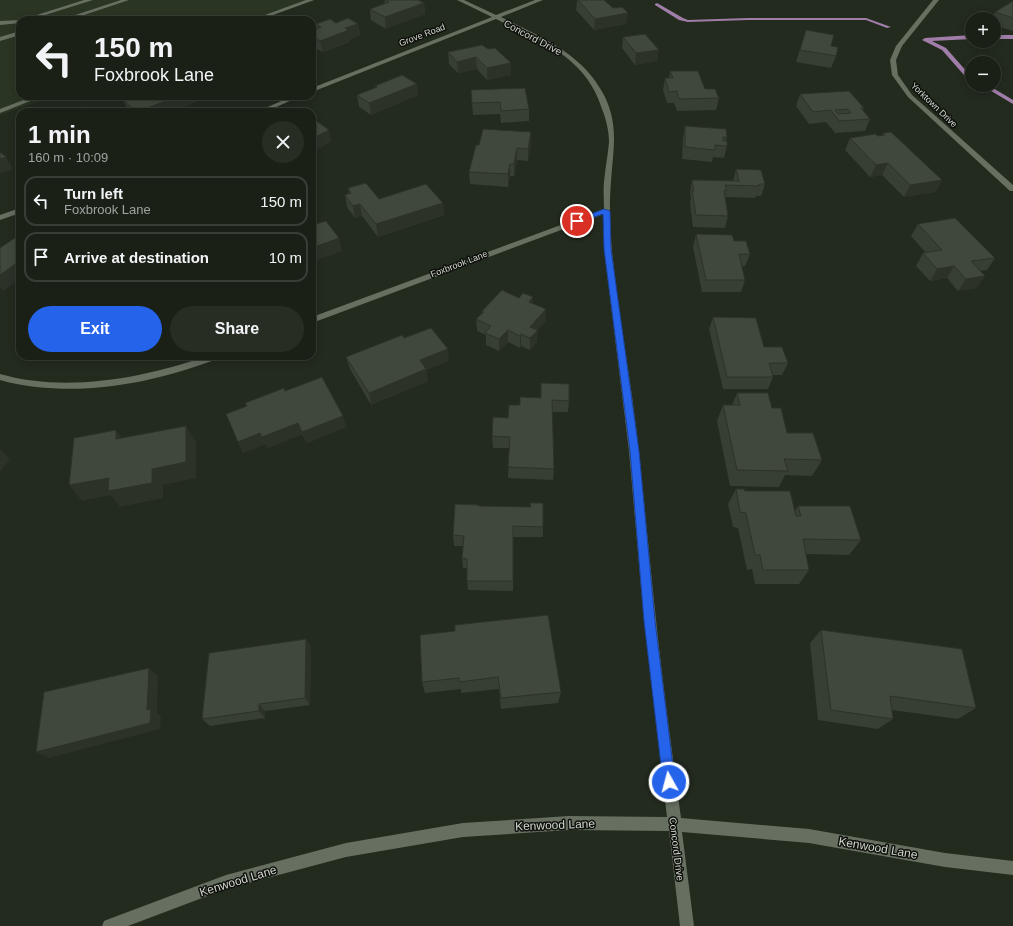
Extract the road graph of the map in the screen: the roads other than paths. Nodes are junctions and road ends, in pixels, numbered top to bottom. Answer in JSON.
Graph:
{"nodes":[{"id":1,"x":90,"y":0,"type":"edge"},
{"id":2,"x":126,"y":0,"type":"edge"},
{"id":3,"x":296,"y":0,"type":"edge"},
{"id":4,"x":311,"y":0,"type":"edge"},
{"id":5,"x":460,"y":0,"type":"edge"},
{"id":6,"x":540,"y":0,"type":"edge"},
{"id":7,"x":936,"y":0,"type":"edge"},
{"id":8,"x":302,"y":3,"type":"junction"},
{"id":9,"x":35,"y":16,"type":"edge"},
{"id":10,"x":76,"y":16,"type":"edge"},
{"id":11,"x":265,"y":16,"type":"edge"},
{"id":12,"x":496,"y":17,"type":"junction"},
{"id":13,"x":16,"y":21,"type":"edge"},
{"id":14,"x":0,"y":23,"type":"edge"},
{"id":15,"x":16,"y":34,"type":"edge"},
{"id":16,"x":0,"y":39,"type":"edge"},
{"id":17,"x":316,"y":88,"type":"edge"},
{"id":18,"x":29,"y":100,"type":"edge"},
{"id":19,"x":288,"y":100,"type":"edge"},
{"id":20,"x":269,"y":108,"type":"edge"},
{"id":21,"x":0,"y":111,"type":"edge"},
{"id":22,"x":1013,"y":190,"type":"edge"},
{"id":23,"x":606,"y":211,"type":"junction"},
{"id":24,"x":16,"y":212,"type":"edge"},
{"id":25,"x":0,"y":218,"type":"edge"},
{"id":26,"x":316,"y":318,"type":"edge"},
{"id":27,"x":205,"y":360,"type":"edge"},
{"id":28,"x":0,"y":377,"type":"edge"},
{"id":29,"x":674,"y":824,"type":"junction"},
{"id":30,"x":1013,"y":868,"type":"edge"},
{"id":31,"x":109,"y":926,"type":"edge"},
{"id":32,"x":687,"y":926,"type":"edge"}],
"edges":[{"from":1,"to":9,"type":"street"},
{"from":2,"to":10,"type":"street"},
{"from":3,"to":8,"type":"street"},
{"from":4,"to":8,"type":"street"},
{"from":5,"to":12,"type":"street","name":"Concord Drive"},
{"from":6,"to":12,"type":"street","name":"Grove Road"},
{"from":7,"to":22,"type":"street","name":"Yorktown Drive"},
{"from":8,"to":11,"type":"street"},
{"from":12,"to":17,"type":"street","name":"Grove Road"},
{"from":12,"to":23,"type":"street","name":"Concord Drive"},
{"from":13,"to":14,"type":"street"},
{"from":15,"to":16,"type":"street"},
{"from":18,"to":21,"type":"street"},
{"from":19,"to":20,"type":"street"},
{"from":23,"to":26,"type":"street","name":"Foxbrook Lane"},
{"from":23,"to":29,"type":"street","name":"Concord Drive"},
{"from":24,"to":25,"type":"street"},
{"from":27,"to":28,"type":"street"},
{"from":29,"to":30,"type":"street","name":"Kenwood Lane"},
{"from":29,"to":31,"type":"street","name":"Kenwood Lane"},
{"from":29,"to":32,"type":"street","name":"Concord Drive"}]}
